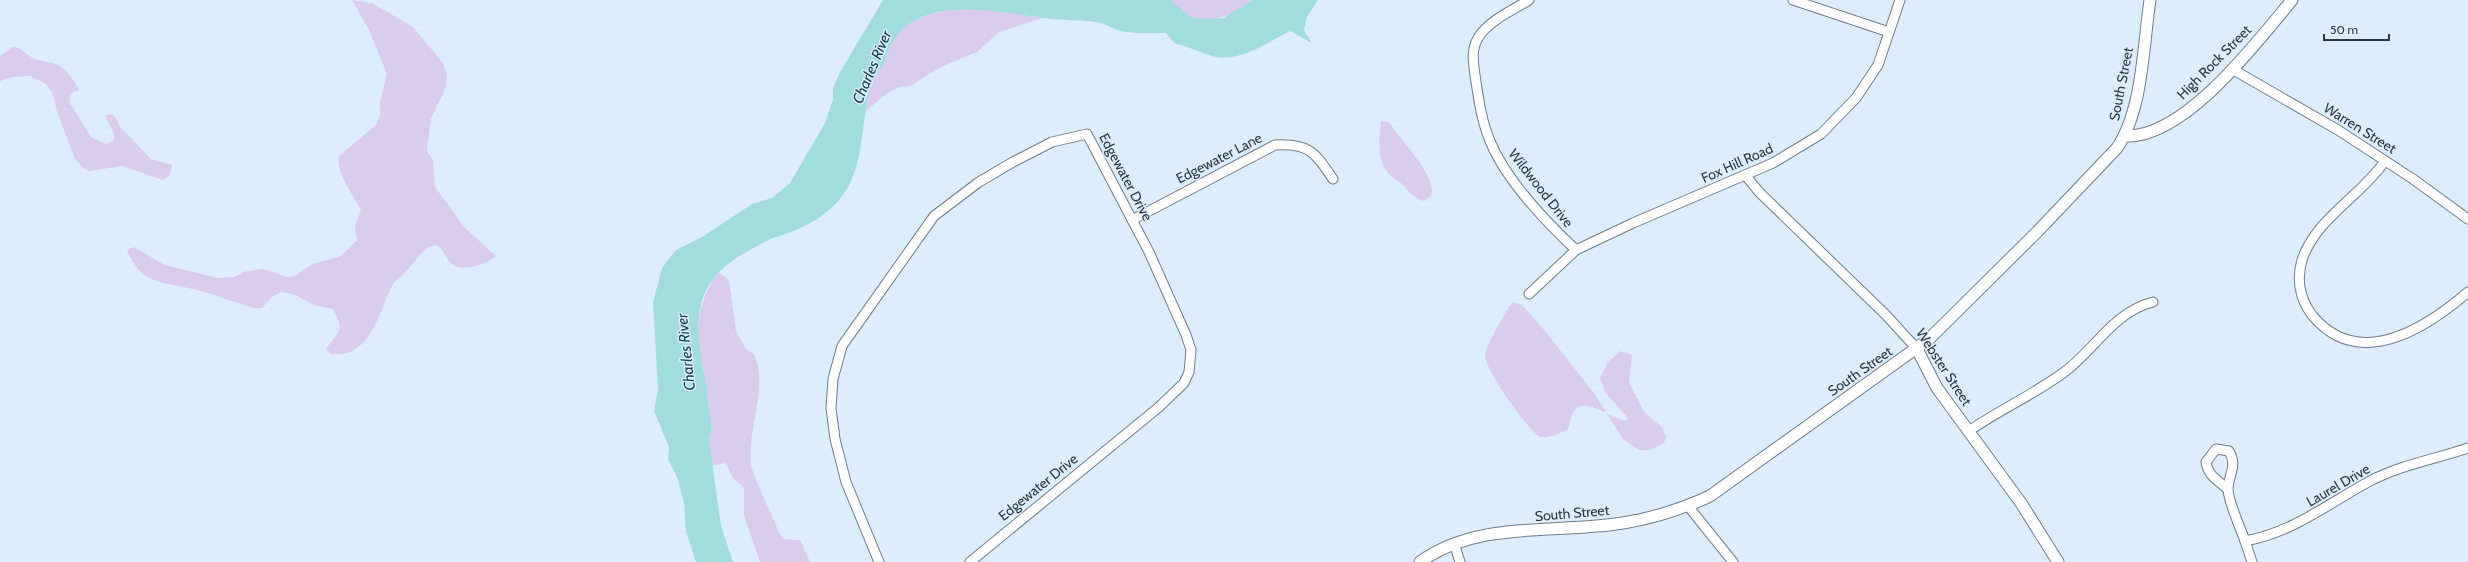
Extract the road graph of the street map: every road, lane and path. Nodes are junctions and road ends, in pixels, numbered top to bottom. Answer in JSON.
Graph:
{"nodes":[{"id":1,"x":1529,"y":0,"type":"edge"},
{"id":2,"x":1793,"y":0,"type":"edge"},
{"id":3,"x":1900,"y":0,"type":"edge"},
{"id":4,"x":2150,"y":0,"type":"edge"},
{"id":5,"x":2292,"y":0,"type":"edge"},
{"id":6,"x":1889,"y":32,"type":"junction"},
{"id":7,"x":2232,"y":69,"type":"junction"},
{"id":8,"x":2125,"y":136,"type":"junction"},
{"id":9,"x":2385,"y":161,"type":"junction"},
{"id":10,"x":1746,"y":176,"type":"junction"},
{"id":11,"x":1333,"y":179,"type":"dead end"},
{"id":12,"x":2468,"y":219,"type":"edge"},
{"id":13,"x":1132,"y":220,"type":"junction"},
{"id":14,"x":1576,"y":250,"type":"junction"},
{"id":15,"x":2468,"y":292,"type":"edge"},
{"id":16,"x":1529,"y":294,"type":"dead end"},
{"id":17,"x":2152,"y":302,"type":"dead end"},
{"id":18,"x":1917,"y":349,"type":"junction"},
{"id":19,"x":1969,"y":431,"type":"junction"},
{"id":20,"x":2468,"y":448,"type":"edge"},
{"id":21,"x":2228,"y":490,"type":"dead end"},
{"id":22,"x":1688,"y":506,"type":"junction"},
{"id":23,"x":2245,"y":541,"type":"junction"},
{"id":24,"x":1454,"y":543,"type":"junction"},
{"id":25,"x":879,"y":562,"type":"edge"},
{"id":26,"x":970,"y":562,"type":"edge"},
{"id":27,"x":1420,"y":562,"type":"edge"},
{"id":28,"x":1460,"y":562,"type":"edge"},
{"id":29,"x":1733,"y":562,"type":"edge"},
{"id":30,"x":2058,"y":562,"type":"edge"},
{"id":31,"x":2252,"y":562,"type":"edge"}],
"edges":[{"from":1,"to":14,"type":"street","name":"Wildwood Drive"},
{"from":2,"to":6,"type":"street"},
{"from":3,"to":6,"type":"street","name":"Fox Hill Road"},
{"from":4,"to":8,"type":"street","name":"South Street"},
{"from":5,"to":7,"type":"street","name":"High Rock Street"},
{"from":6,"to":10,"type":"street","name":"Fox Hill Road"},
{"from":7,"to":8,"type":"street","name":"High Rock Street"},
{"from":7,"to":9,"type":"street","name":"Warren Street"},
{"from":8,"to":18,"type":"street","name":"South Street"},
{"from":9,"to":12,"type":"street","name":"Warren Street"},
{"from":9,"to":15,"type":"street"},
{"from":10,"to":14,"type":"street","name":"Fox Hill Road"},
{"from":10,"to":18,"type":"street","name":"Webster Street"},
{"from":11,"to":13,"type":"street","name":"Edgewater Lane"},
{"from":13,"to":25,"type":"street","name":"Edgewater Drive"},
{"from":13,"to":26,"type":"street","name":"Edgewater Drive"},
{"from":14,"to":16,"type":"street","name":"Fox Hill Road"},
{"from":17,"to":19,"type":"street"},
{"from":18,"to":19,"type":"street","name":"Webster Street"},
{"from":18,"to":22,"type":"street","name":"South Street"},
{"from":19,"to":30,"type":"street","name":"Webster Street"},
{"from":20,"to":23,"type":"street","name":"Laurel Drive"},
{"from":21,"to":23,"type":"street"},
{"from":22,"to":24,"type":"street","name":"South Street"},
{"from":22,"to":29,"type":"street"},
{"from":23,"to":31,"type":"street"},
{"from":24,"to":27,"type":"street","name":"South Street"},
{"from":24,"to":28,"type":"street"}]}
